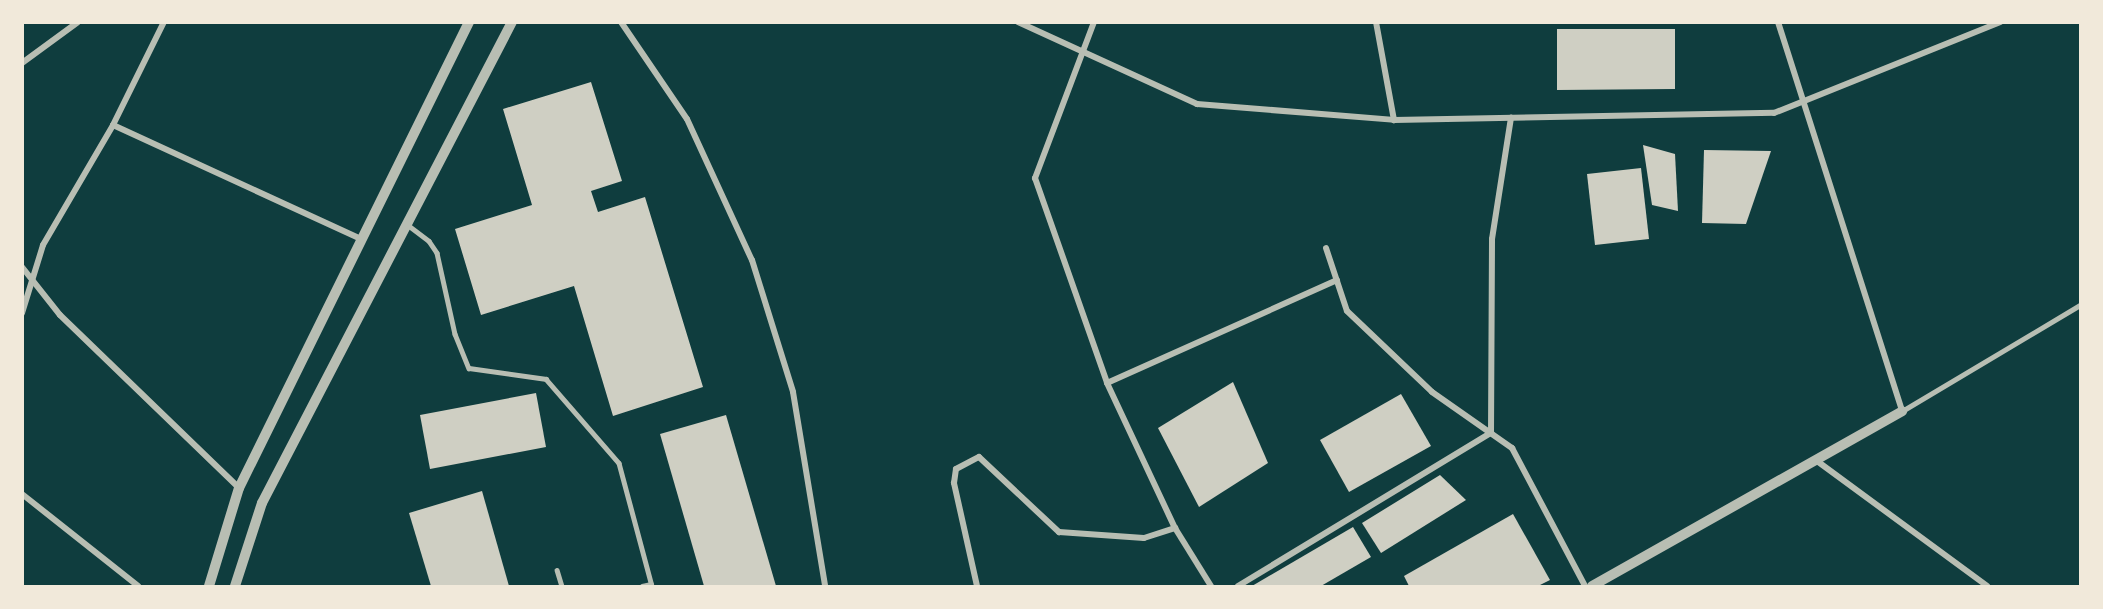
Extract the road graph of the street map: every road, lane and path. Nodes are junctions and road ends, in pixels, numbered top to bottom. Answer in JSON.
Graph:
{"nodes":[{"id":1,"x":78,"y":22,"type":"edge"},
{"id":2,"x":164,"y":22,"type":"edge"},
{"id":3,"x":469,"y":22,"type":"edge"},
{"id":4,"x":512,"y":22,"type":"edge"},
{"id":5,"x":621,"y":22,"type":"edge"},
{"id":6,"x":1018,"y":22,"type":"edge"},
{"id":7,"x":1094,"y":22,"type":"edge"},
{"id":8,"x":1376,"y":22,"type":"edge"},
{"id":9,"x":1778,"y":22,"type":"edge"},
{"id":10,"x":2000,"y":22,"type":"edge"},
{"id":11,"x":1083,"y":52,"type":"junction"},
{"id":12,"x":22,"y":63,"type":"edge"},
{"id":13,"x":1801,"y":102,"type":"junction"},
{"id":14,"x":1511,"y":117,"type":"junction"},
{"id":15,"x":1394,"y":120,"type":"junction"},
{"id":16,"x":113,"y":125,"type":"junction"},
{"id":17,"x":407,"y":224,"type":"junction"},
{"id":18,"x":361,"y":239,"type":"junction"},
{"id":19,"x":1326,"y":248,"type":"dead end"},
{"id":20,"x":22,"y":267,"type":"edge"},
{"id":21,"x":34,"y":280,"type":"junction"},
{"id":22,"x":1337,"y":280,"type":"junction"},
{"id":23,"x":2080,"y":305,"type":"edge"},
{"id":24,"x":22,"y":313,"type":"edge"},
{"id":25,"x":1107,"y":383,"type":"junction"},
{"id":26,"x":1902,"y":411,"type":"junction"},
{"id":27,"x":1491,"y":433,"type":"junction"},
{"id":28,"x":1816,"y":461,"type":"junction"},
{"id":29,"x":239,"y":488,"type":"junction"},
{"id":30,"x":22,"y":494,"type":"edge"},
{"id":31,"x":1175,"y":528,"type":"junction"},
{"id":32,"x":557,"y":570,"type":"dead end"},
{"id":33,"x":651,"y":585,"type":"edge"},
{"id":34,"x":138,"y":586,"type":"edge"},
{"id":35,"x":209,"y":586,"type":"edge"},
{"id":36,"x":235,"y":586,"type":"edge"},
{"id":37,"x":562,"y":586,"type":"edge"},
{"id":38,"x":642,"y":586,"type":"edge"},
{"id":39,"x":825,"y":586,"type":"edge"},
{"id":40,"x":977,"y":586,"type":"edge"},
{"id":41,"x":1211,"y":586,"type":"edge"},
{"id":42,"x":1238,"y":586,"type":"edge"},
{"id":43,"x":1585,"y":586,"type":"edge"},
{"id":44,"x":1592,"y":586,"type":"edge"},
{"id":45,"x":1987,"y":586,"type":"edge"}],
"edges":[{"from":1,"to":12,"type":"street"},
{"from":2,"to":16,"type":"street"},
{"from":3,"to":18,"type":"street"},
{"from":4,"to":17,"type":"street"},
{"from":5,"to":39,"type":"street"},
{"from":6,"to":11,"type":"street"},
{"from":7,"to":11,"type":"street"},
{"from":8,"to":15,"type":"street"},
{"from":9,"to":13,"type":"street"},
{"from":10,"to":13,"type":"street"},
{"from":11,"to":15,"type":"street"},
{"from":11,"to":25,"type":"street"},
{"from":13,"to":14,"type":"street"},
{"from":13,"to":26,"type":"street"},
{"from":14,"to":15,"type":"street"},
{"from":14,"to":27,"type":"street"},
{"from":16,"to":18,"type":"street"},
{"from":16,"to":21,"type":"street"},
{"from":17,"to":33,"type":"lane"},
{"from":17,"to":36,"type":"street"},
{"from":18,"to":29,"type":"street"},
{"from":19,"to":22,"type":"street"},
{"from":20,"to":21,"type":"street"},
{"from":21,"to":24,"type":"street"},
{"from":21,"to":29,"type":"street"},
{"from":22,"to":25,"type":"street"},
{"from":22,"to":27,"type":"street"},
{"from":23,"to":26,"type":"street"},
{"from":25,"to":31,"type":"street"},
{"from":26,"to":28,"type":"street"},
{"from":27,"to":42,"type":"street"},
{"from":27,"to":43,"type":"street"},
{"from":28,"to":44,"type":"street"},
{"from":28,"to":45,"type":"street"},
{"from":29,"to":35,"type":"street"},
{"from":30,"to":34,"type":"street"},
{"from":31,"to":40,"type":"street"},
{"from":31,"to":41,"type":"street"},
{"from":32,"to":37,"type":"lane"},
{"from":33,"to":38,"type":"lane"}]}
